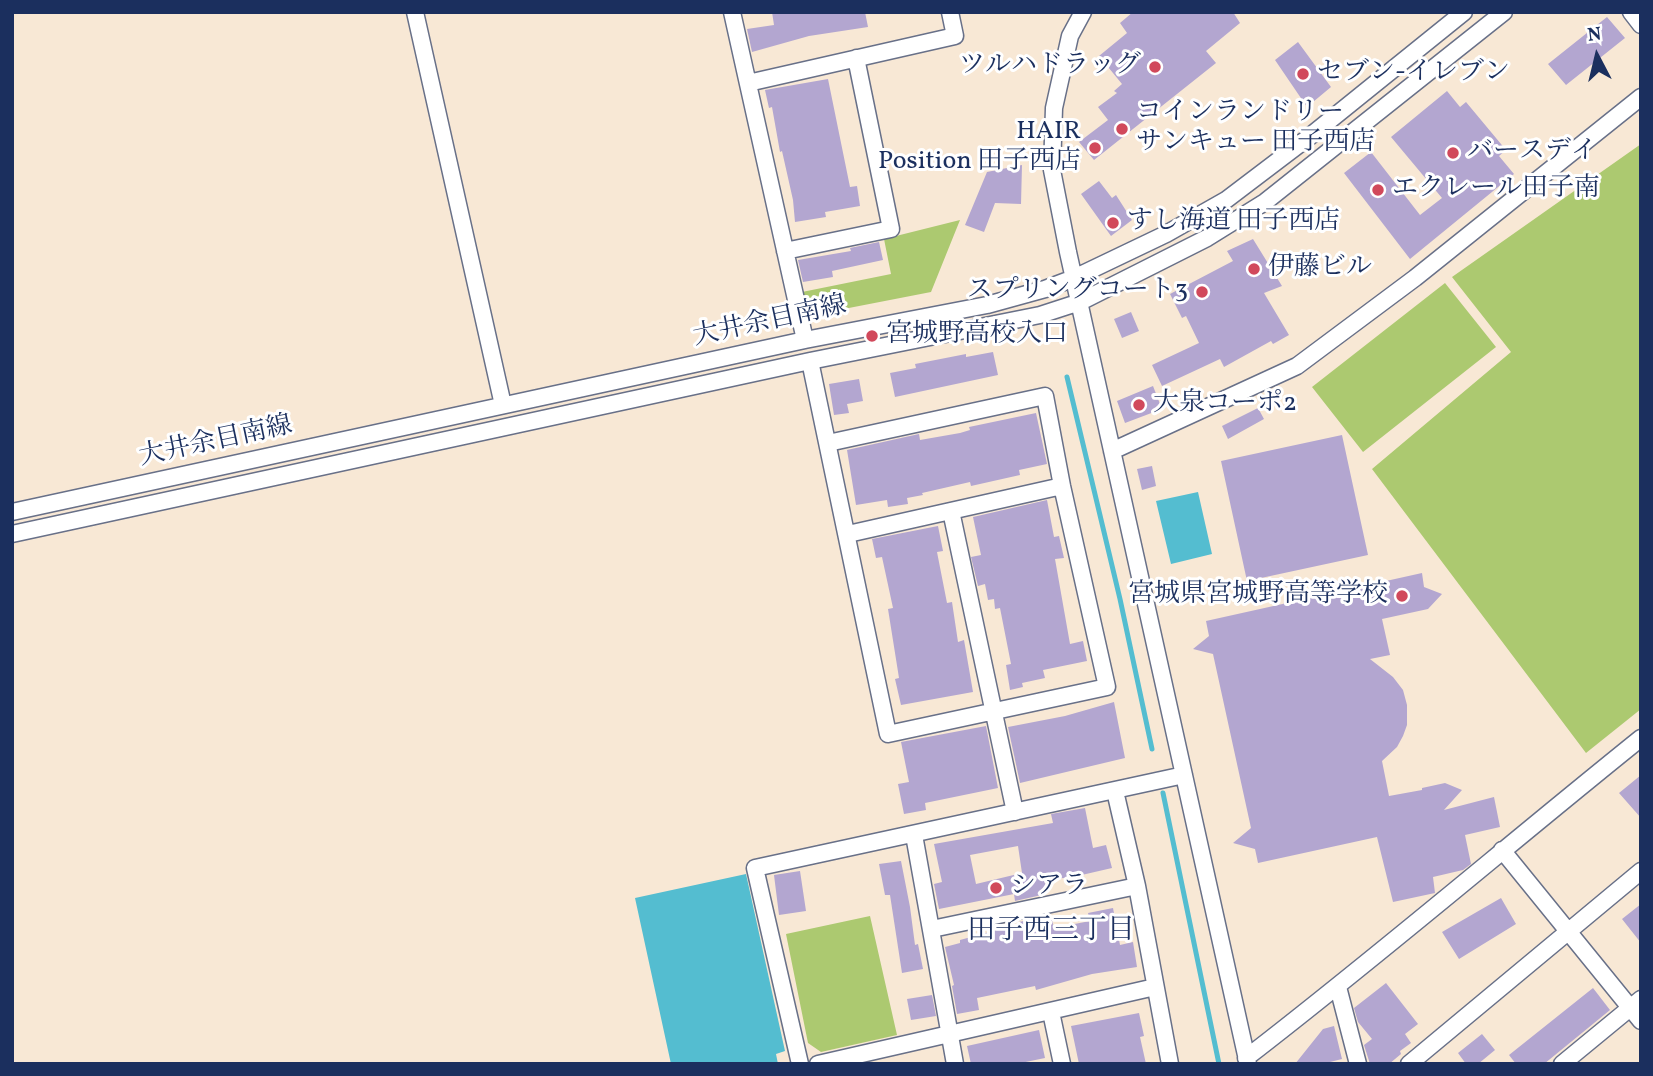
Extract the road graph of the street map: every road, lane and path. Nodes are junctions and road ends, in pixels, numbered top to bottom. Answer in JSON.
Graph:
{"nodes":[{"id":1,"x":415,"y":12,"type":"edge"},
{"id":2,"x":732,"y":12,"type":"edge"},
{"id":3,"x":950,"y":12,"type":"edge"},
{"id":4,"x":1083,"y":12,"type":"edge"},
{"id":5,"x":1464,"y":12,"type":"edge"},
{"id":6,"x":1504,"y":12,"type":"edge"},
{"id":7,"x":1631,"y":12,"type":"edge"},
{"id":8,"x":1641,"y":25,"type":"edge"},
{"id":9,"x":856,"y":58,"type":"junction"},
{"id":10,"x":748,"y":83,"type":"junction"},
{"id":11,"x":1641,"y":97,"type":"edge"},
{"id":12,"x":785,"y":251,"type":"junction"},
{"id":13,"x":1074,"y":278,"type":"junction"},
{"id":14,"x":1080,"y":302,"type":"junction"},
{"id":15,"x":805,"y":340,"type":"junction"},
{"id":16,"x":810,"y":361,"type":"junction"},
{"id":17,"x":503,"y":405,"type":"junction"},
{"id":18,"x":828,"y":443,"type":"junction"},
{"id":19,"x":1112,"y":450,"type":"junction"},
{"id":20,"x":1062,"y":486,"type":"junction"},
{"id":21,"x":951,"y":511,"type":"junction"},
{"id":22,"x":12,"y":512,"type":"edge"},
{"id":23,"x":12,"y":534,"type":"edge"},
{"id":24,"x":848,"y":534,"type":"junction"},
{"id":25,"x":993,"y":711,"type":"junction"},
{"id":26,"x":1641,"y":738,"type":"edge"},
{"id":27,"x":1184,"y":775,"type":"junction"},
{"id":28,"x":1115,"y":791,"type":"junction"},
{"id":29,"x":1015,"y":812,"type":"junction"},
{"id":30,"x":914,"y":835,"type":"junction"},
{"id":31,"x":1502,"y":850,"type":"junction"},
{"id":32,"x":1641,"y":871,"type":"edge"},
{"id":33,"x":1138,"y":886,"type":"junction"},
{"id":34,"x":932,"y":929,"type":"junction"},
{"id":35,"x":1567,"y":930,"type":"junction"},
{"id":36,"x":1155,"y":987,"type":"junction"},
{"id":37,"x":1338,"y":987,"type":"junction"},
{"id":38,"x":1635,"y":1003,"type":"edge"},
{"id":39,"x":1051,"y":1012,"type":"junction"},
{"id":40,"x":1641,"y":1021,"type":"edge"},
{"id":41,"x":949,"y":1035,"type":"junction"},
{"id":42,"x":1247,"y":1061,"type":"edge"},
{"id":43,"x":800,"y":1064,"type":"edge"},
{"id":44,"x":818,"y":1064,"type":"edge"},
{"id":45,"x":955,"y":1064,"type":"edge"},
{"id":46,"x":1062,"y":1064,"type":"edge"},
{"id":47,"x":1170,"y":1064,"type":"edge"},
{"id":48,"x":1359,"y":1064,"type":"edge"},
{"id":49,"x":1409,"y":1064,"type":"edge"},
{"id":50,"x":1562,"y":1064,"type":"edge"}],
"edges":[{"from":1,"to":17,"type":"street"},
{"from":2,"to":10,"type":"street"},
{"from":3,"to":9,"type":"street"},
{"from":4,"to":13,"type":"street"},
{"from":5,"to":13,"type":"street","name":"大井余目南線"},
{"from":6,"to":14,"type":"street"},
{"from":7,"to":8,"type":"street"},
{"from":9,"to":10,"type":"street"},
{"from":9,"to":12,"type":"street"},
{"from":10,"to":12,"type":"street"},
{"from":11,"to":19,"type":"street"},
{"from":12,"to":15,"type":"street"},
{"from":13,"to":14,"type":"street"},
{"from":13,"to":15,"type":"street","name":"大井余目南線"},
{"from":14,"to":16,"type":"street"},
{"from":14,"to":19,"type":"street"},
{"from":15,"to":17,"type":"street","name":"大井余目南線"},
{"from":16,"to":18,"type":"street"},
{"from":16,"to":23,"type":"street"},
{"from":17,"to":22,"type":"street","name":"大井余目南線"},
{"from":18,"to":20,"type":"street"},
{"from":18,"to":24,"type":"street"},
{"from":19,"to":27,"type":"street"},
{"from":20,"to":21,"type":"street"},
{"from":20,"to":25,"type":"street"},
{"from":21,"to":24,"type":"street"},
{"from":21,"to":25,"type":"street"},
{"from":24,"to":25,"type":"street"},
{"from":25,"to":29,"type":"street"},
{"from":26,"to":31,"type":"street"},
{"from":27,"to":28,"type":"street"},
{"from":27,"to":42,"type":"street"},
{"from":28,"to":29,"type":"street"},
{"from":28,"to":33,"type":"street"},
{"from":29,"to":30,"type":"street"},
{"from":30,"to":34,"type":"street"},
{"from":30,"to":43,"type":"street"},
{"from":31,"to":35,"type":"street"},
{"from":31,"to":37,"type":"street"},
{"from":32,"to":35,"type":"street"},
{"from":33,"to":34,"type":"street"},
{"from":33,"to":36,"type":"street"},
{"from":34,"to":41,"type":"street"},
{"from":35,"to":38,"type":"street"},
{"from":35,"to":49,"type":"street"},
{"from":36,"to":39,"type":"street"},
{"from":36,"to":47,"type":"street"},
{"from":37,"to":42,"type":"street"},
{"from":37,"to":48,"type":"street"},
{"from":38,"to":40,"type":"street"},
{"from":38,"to":50,"type":"street"},
{"from":39,"to":41,"type":"street"},
{"from":39,"to":46,"type":"street"},
{"from":41,"to":44,"type":"street"},
{"from":41,"to":45,"type":"street"}]}
